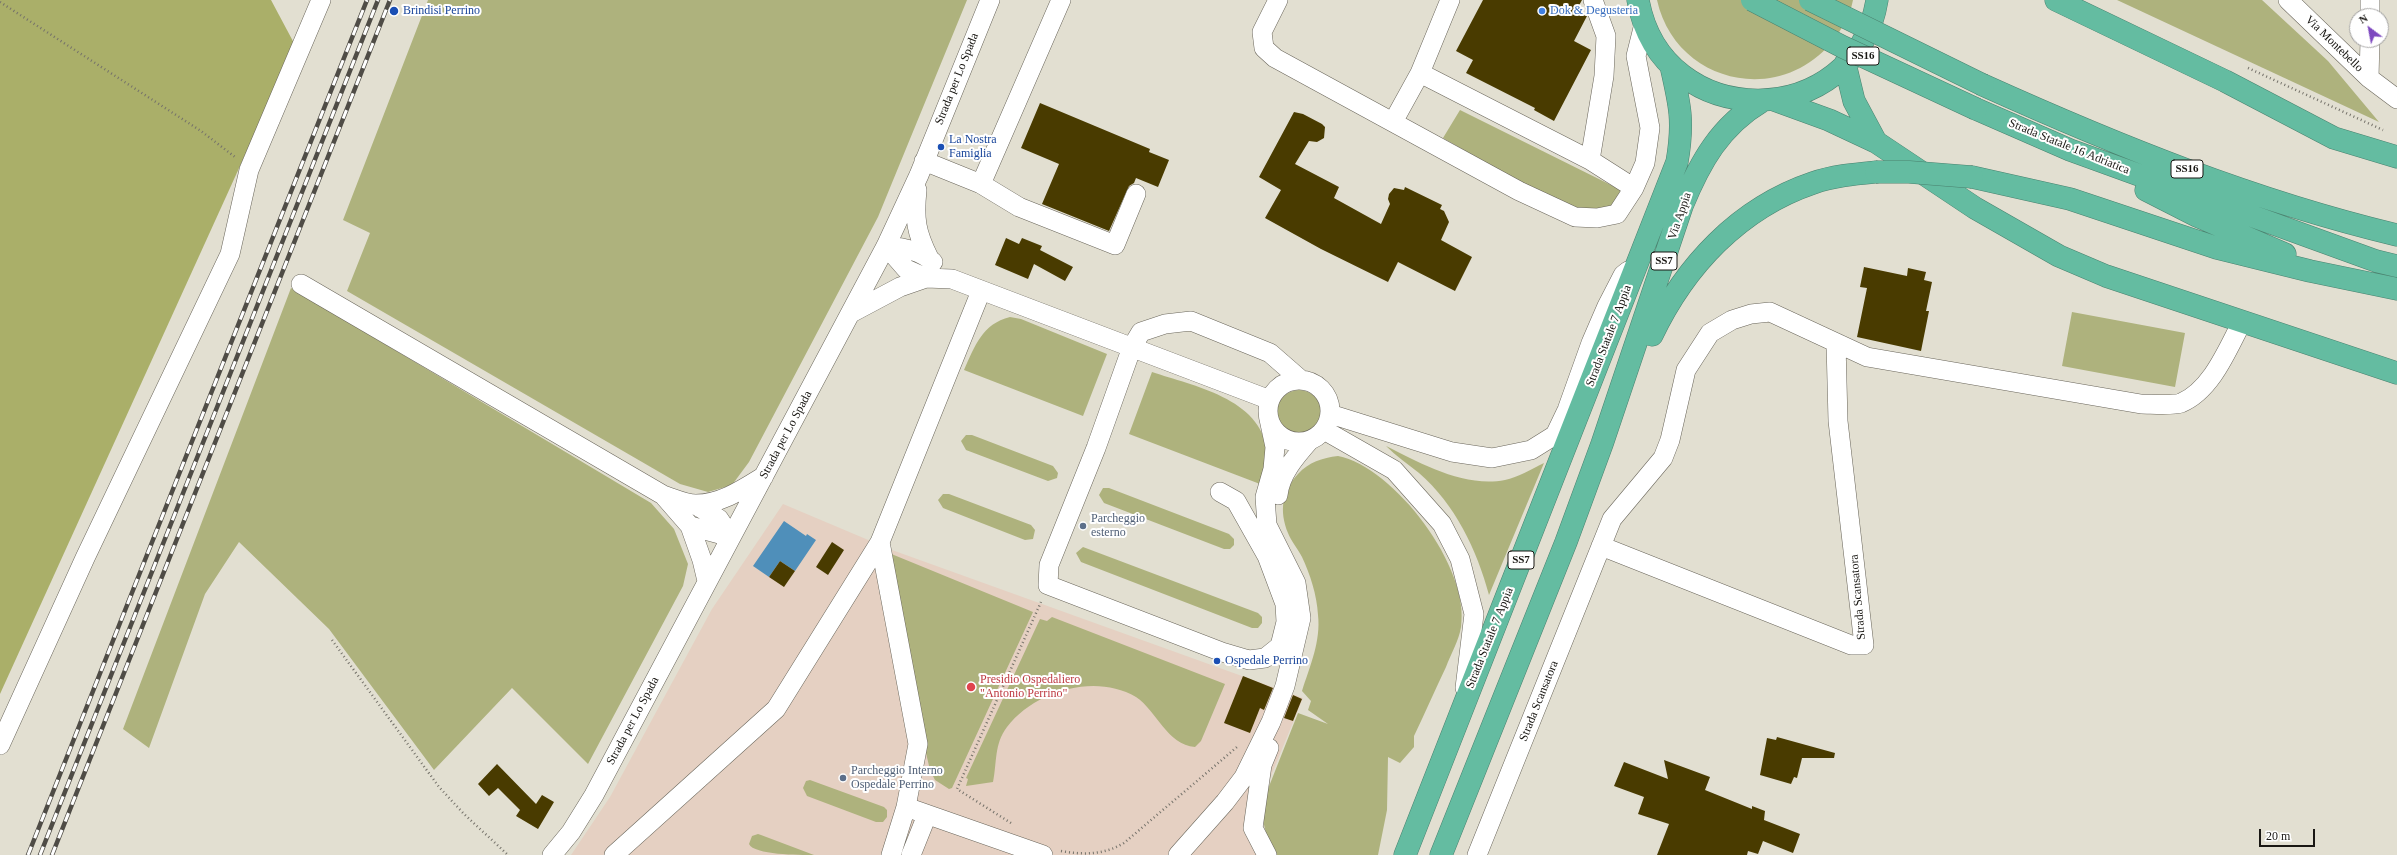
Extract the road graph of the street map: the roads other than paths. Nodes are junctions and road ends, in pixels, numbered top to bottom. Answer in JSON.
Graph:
{"nodes":[{"id":1,"x":321,"y":0,"type":"edge"},
{"id":2,"x":990,"y":0,"type":"edge"},
{"id":3,"x":1061,"y":0,"type":"edge"},
{"id":4,"x":1278,"y":0,"type":"edge"},
{"id":5,"x":1450,"y":0,"type":"edge"},
{"id":6,"x":1593,"y":0,"type":"edge"},
{"id":7,"x":1637,"y":0,"type":"edge"},
{"id":8,"x":1752,"y":0,"type":"edge"},
{"id":9,"x":1810,"y":0,"type":"edge"},
{"id":10,"x":1877,"y":0,"type":"edge"},
{"id":11,"x":2056,"y":0,"type":"edge"},
{"id":12,"x":2288,"y":0,"type":"edge"},
{"id":13,"x":1644,"y":24,"type":"junction"},
{"id":14,"x":2370,"y":48,"type":"edge"},
{"id":15,"x":1845,"y":64,"type":"junction"},
{"id":16,"x":1671,"y":66,"type":"junction"},
{"id":17,"x":1420,"y":73,"type":"junction"},
{"id":18,"x":2369,"y":78,"type":"junction"},
{"id":19,"x":2397,"y":99,"type":"edge"},
{"id":20,"x":1768,"y":101,"type":"junction"},
{"id":21,"x":1393,"y":122,"type":"junction"},
{"id":22,"x":1876,"y":142,"type":"junction"},
{"id":23,"x":2070,"y":150,"type":"junction"},
{"id":24,"x":2397,"y":157,"type":"edge"},
{"id":25,"x":1590,"y":160,"type":"junction"},
{"id":26,"x":921,"y":168,"type":"junction"},
{"id":27,"x":981,"y":184,"type":"junction"},
{"id":28,"x":1634,"y":188,"type":"junction"},
{"id":29,"x":1136,"y":194,"type":"dead end"},
{"id":30,"x":2397,"y":235,"type":"edge"},
{"id":31,"x":886,"y":246,"type":"junction"},
{"id":32,"x":929,"y":258,"type":"junction"},
{"id":33,"x":1637,"y":264,"type":"junction"},
{"id":34,"x":2397,"y":266,"type":"edge"},
{"id":35,"x":926,"y":278,"type":"junction"},
{"id":36,"x":952,"y":280,"type":"junction"},
{"id":37,"x":301,"y":284,"type":"dead end"},
{"id":38,"x":2387,"y":287,"type":"edge"},
{"id":39,"x":981,"y":291,"type":"junction"},
{"id":40,"x":852,"y":312,"type":"junction"},
{"id":41,"x":2242,"y":322,"type":"junction"},
{"id":42,"x":1836,"y":344,"type":"junction"},
{"id":43,"x":1132,"y":347,"type":"junction"},
{"id":44,"x":2397,"y":373,"type":"edge"},
{"id":45,"x":1300,"y":380,"type":"junction"},
{"id":46,"x":1270,"y":400,"type":"junction"},
{"id":47,"x":1269,"y":419,"type":"junction"},
{"id":48,"x":1321,"y":428,"type":"junction"},
{"id":49,"x":1602,"y":444,"type":"junction"},
{"id":50,"x":764,"y":475,"type":"junction"},
{"id":51,"x":1220,"y":492,"type":"dead end"},
{"id":52,"x":663,"y":495,"type":"junction"},
{"id":53,"x":694,"y":504,"type":"junction"},
{"id":54,"x":690,"y":526,"type":"junction"},
{"id":55,"x":731,"y":537,"type":"junction"},
{"id":56,"x":880,"y":542,"type":"junction"},
{"id":57,"x":1601,"y":546,"type":"junction"},
{"id":58,"x":707,"y":581,"type":"junction"},
{"id":59,"x":1463,"y":706,"type":"junction"},
{"id":60,"x":0,"y":745,"type":"edge"},
{"id":61,"x":906,"y":806,"type":"junction"},
{"id":62,"x":927,"y":815,"type":"junction"},
{"id":63,"x":1050,"y":852,"type":"edge"},
{"id":64,"x":552,"y":855,"type":"edge"},
{"id":65,"x":614,"y":855,"type":"edge"},
{"id":66,"x":891,"y":855,"type":"edge"},
{"id":67,"x":911,"y":855,"type":"edge"},
{"id":68,"x":1178,"y":855,"type":"edge"},
{"id":69,"x":1267,"y":855,"type":"edge"},
{"id":70,"x":1405,"y":855,"type":"edge"},
{"id":71,"x":1441,"y":855,"type":"edge"},
{"id":72,"x":1477,"y":855,"type":"edge"}],
"edges":[{"from":1,"to":60,"type":"street"},
{"from":2,"to":26,"type":"street","name":"Strada per Lo Spada"},
{"from":3,"to":27,"type":"street"},
{"from":4,"to":21,"type":"street"},
{"from":5,"to":17,"type":"street"},
{"from":6,"to":25,"type":"street"},
{"from":7,"to":13,"type":"highway"},
{"from":8,"to":23,"type":"highway","name":"Strada Statale 16 Adriatica","number":"SS16","bridge":true},
{"from":9,"to":30,"type":"highway","name":"Strada Statale 16 Adriatica","number":"SS16","bridge":true},
{"from":10,"to":15,"type":"highway"},
{"from":11,"to":24,"type":"highway"},
{"from":12,"to":18,"type":"street","name":"Via Montebello"},
{"from":13,"to":16,"type":"highway"},
{"from":13,"to":28,"type":"street"},
{"from":14,"to":18,"type":"street","name":"Via Montebello"},
{"from":15,"to":20,"type":"highway"},
{"from":15,"to":22,"type":"highway"},
{"from":16,"to":20,"type":"highway"},
{"from":16,"to":33,"type":"highway","name":"Strada Statale 7 Appia"},
{"from":17,"to":21,"type":"street"},
{"from":17,"to":25,"type":"street"},
{"from":18,"to":19,"type":"street"},
{"from":20,"to":22,"type":"highway"},
{"from":20,"to":49,"type":"highway","name":"Via Appia","number":"SS7"},
{"from":21,"to":28,"type":"street"},
{"from":22,"to":41,"type":"highway"},
{"from":23,"to":34,"type":"highway","name":"Strada Statale 16 Adriatica","number":"SS16"},
{"from":23,"to":38,"type":"highway"},
{"from":25,"to":28,"type":"street"},
{"from":26,"to":27,"type":"street"},
{"from":26,"to":31,"type":"street","name":"Strada per Lo Spada"},
{"from":26,"to":32,"type":"street"},
{"from":27,"to":29,"type":"street"},
{"from":31,"to":32,"type":"street"},
{"from":31,"to":35,"type":"street"},
{"from":31,"to":40,"type":"street","name":"Strada per Lo Spada"},
{"from":32,"to":36,"type":"street"},
{"from":33,"to":48,"type":"street"},
{"from":33,"to":59,"type":"highway","name":"Strada Statale 7 Appia","number":"SS7"},
{"from":35,"to":36,"type":"street"},
{"from":35,"to":40,"type":"street"},
{"from":36,"to":39,"type":"street"},
{"from":37,"to":52,"type":"street"},
{"from":38,"to":49,"type":"highway","bridge":true},
{"from":39,"to":43,"type":"street"},
{"from":39,"to":56,"type":"street"},
{"from":40,"to":50,"type":"street","name":"Strada per Lo Spada"},
{"from":41,"to":42,"type":"street","name":"Strada Scansatora"},
{"from":41,"to":44,"type":"highway"},
{"from":42,"to":57,"type":"street","name":"Strada Scansatora"},
{"from":42,"to":57,"type":"street","name":"Strada Scansatora"},
{"from":43,"to":45,"type":"street"},
{"from":43,"to":46,"type":"street"},
{"from":43,"to":51,"type":"street"},
{"from":45,"to":46,"type":"street"},
{"from":45,"to":48,"type":"street"},
{"from":46,"to":47,"type":"street"},
{"from":47,"to":48,"type":"street"},
{"from":47,"to":68,"type":"street"},
{"from":48,"to":59,"type":"street"},
{"from":48,"to":69,"type":"street"},
{"from":49,"to":71,"type":"highway","number":"SS7"},
{"from":50,"to":53,"type":"street"},
{"from":50,"to":55,"type":"street","name":"Strada per Lo Spada"},
{"from":52,"to":53,"type":"street"},
{"from":52,"to":54,"type":"street"},
{"from":53,"to":55,"type":"street"},
{"from":54,"to":55,"type":"street"},
{"from":54,"to":58,"type":"street"},
{"from":55,"to":58,"type":"street","name":"Strada per Lo Spada"},
{"from":56,"to":61,"type":"street"},
{"from":56,"to":65,"type":"street"},
{"from":57,"to":72,"type":"street","name":"Strada Scansatora"},
{"from":58,"to":64,"type":"street","name":"Strada per Lo Spada"},
{"from":59,"to":70,"type":"highway","name":"Strada Statale 7 Appia","number":"SS7"},
{"from":61,"to":62,"type":"street"},
{"from":61,"to":66,"type":"street"},
{"from":62,"to":63,"type":"street"},
{"from":62,"to":67,"type":"street"}]}
